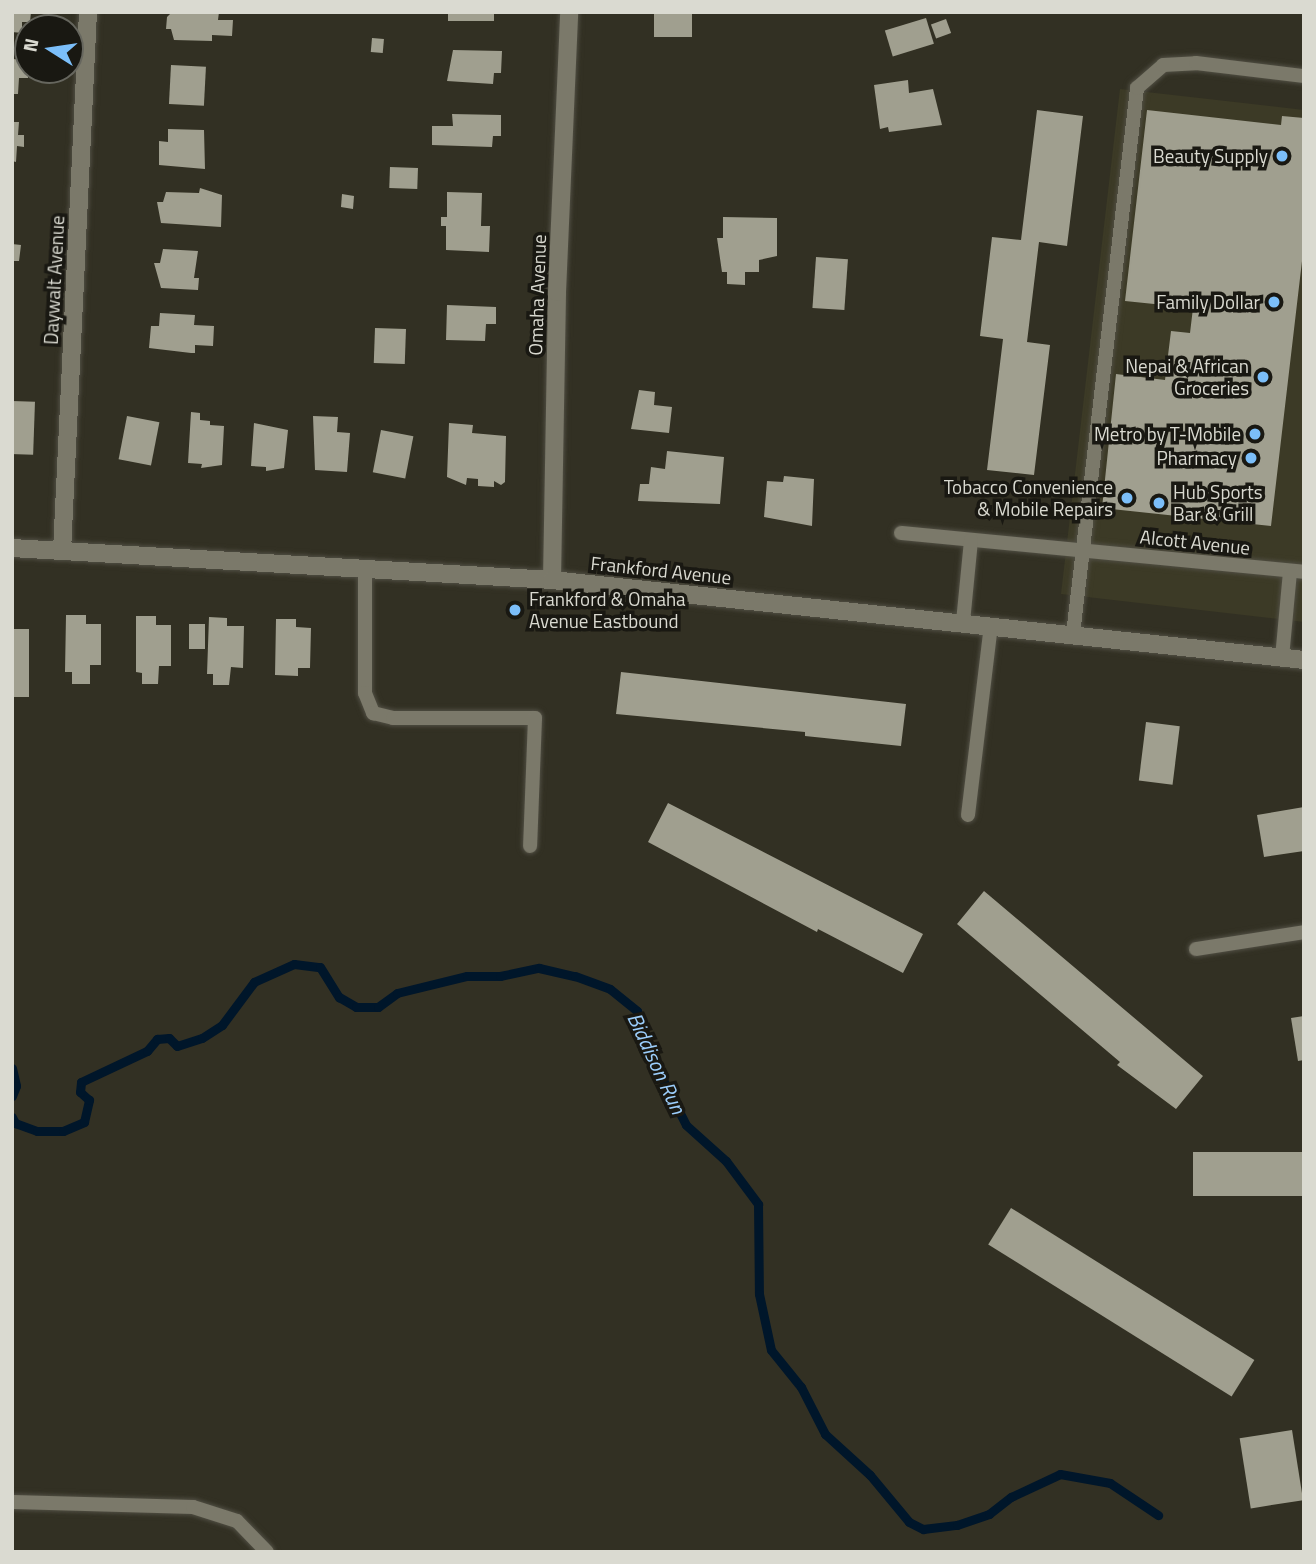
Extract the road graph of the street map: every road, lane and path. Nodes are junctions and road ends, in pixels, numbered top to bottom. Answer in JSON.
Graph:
{"nodes":[{"id":1,"x":88,"y":12,"type":"edge"},
{"id":2,"x":569,"y":12,"type":"edge"},
{"id":3,"x":1304,"y":76,"type":"edge"},
{"id":4,"x":901,"y":533,"type":"dead end"},
{"id":5,"x":971,"y":540,"type":"junction"},
{"id":6,"x":12,"y":548,"type":"edge"},
{"id":7,"x":1082,"y":550,"type":"junction"},
{"id":8,"x":62,"y":551,"type":"junction"},
{"id":9,"x":365,"y":572,"type":"junction"},
{"id":10,"x":1297,"y":572,"type":"edge"},
{"id":11,"x":552,"y":580,"type":"junction"},
{"id":12,"x":964,"y":622,"type":"junction"},
{"id":13,"x":991,"y":626,"type":"junction"},
{"id":14,"x":1073,"y":634,"type":"junction"},
{"id":15,"x":1282,"y":657,"type":"junction"},
{"id":16,"x":1304,"y":660,"type":"edge"},
{"id":17,"x":968,"y":815,"type":"dead end"},
{"id":18,"x":530,"y":846,"type":"dead end"},
{"id":19,"x":1304,"y":932,"type":"edge"},
{"id":20,"x":1196,"y":949,"type":"dead end"},
{"id":21,"x":13,"y":1502,"type":"edge"},
{"id":22,"x":267,"y":1552,"type":"edge"}],
"edges":[{"from":1,"to":8,"type":"street","name":"Daywalt Avenue"},
{"from":2,"to":11,"type":"street","name":"Omaha Avenue"},
{"from":3,"to":7,"type":"lane"},
{"from":4,"to":5,"type":"lane","name":"Alcott Avenue"},
{"from":5,"to":7,"type":"lane","name":"Alcott Avenue"},
{"from":5,"to":12,"type":"lane"},
{"from":6,"to":8,"type":"street","name":"Frankford Avenue"},
{"from":7,"to":10,"type":"lane","name":"Alcott Avenue"},
{"from":7,"to":14,"type":"lane"},
{"from":8,"to":9,"type":"street","name":"Frankford Avenue"},
{"from":9,"to":11,"type":"street","name":"Frankford Avenue"},
{"from":9,"to":18,"type":"lane"},
{"from":10,"to":15,"type":"lane"},
{"from":11,"to":12,"type":"street","name":"Frankford Avenue"},
{"from":12,"to":13,"type":"street","name":"Frankford Avenue"},
{"from":13,"to":14,"type":"street","name":"Frankford Avenue"},
{"from":13,"to":17,"type":"lane"},
{"from":14,"to":15,"type":"street","name":"Frankford Avenue"},
{"from":15,"to":16,"type":"street","name":"Frankford Avenue"},
{"from":19,"to":20,"type":"lane"},
{"from":21,"to":22,"type":"lane"}]}
